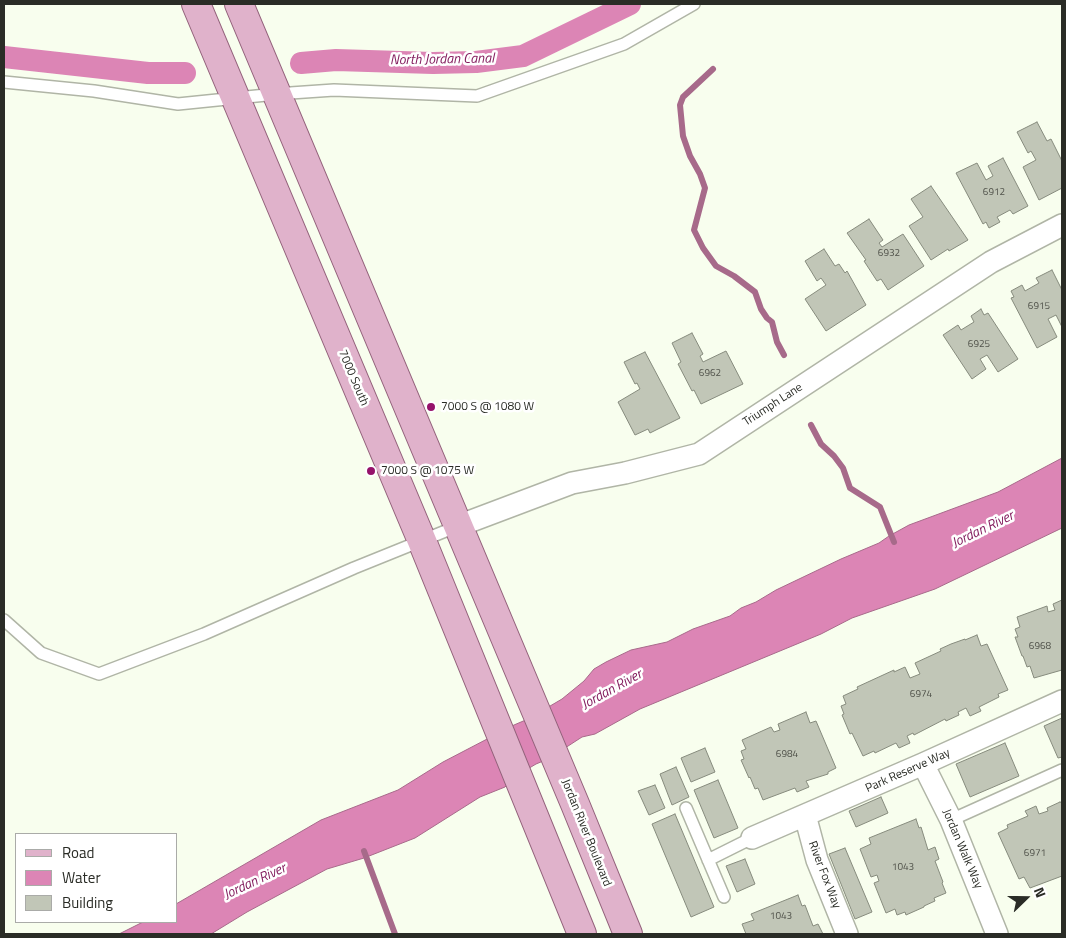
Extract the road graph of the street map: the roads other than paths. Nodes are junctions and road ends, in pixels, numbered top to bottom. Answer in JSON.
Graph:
{"nodes":[{"id":1,"x":196,"y":4,"type":"edge"},
{"id":2,"x":239,"y":4,"type":"edge"},
{"id":3,"x":694,"y":4,"type":"edge"},
{"id":4,"x":4,"y":82,"type":"edge"},
{"id":5,"x":276,"y":94,"type":"junction"},
{"id":6,"x":236,"y":99,"type":"junction"},
{"id":7,"x":1062,"y":225,"type":"edge"},
{"id":8,"x":458,"y":526,"type":"junction"},
{"id":9,"x":422,"y":541,"type":"junction"},
{"id":10,"x":4,"y":620,"type":"edge"},
{"id":11,"x":1062,"y":702,"type":"edge"},
{"id":12,"x":923,"y":764,"type":"junction"},
{"id":13,"x":1062,"y":770,"type":"edge"},
{"id":14,"x":686,"y":808,"type":"dead end"},
{"id":15,"x":805,"y":815,"type":"junction"},
{"id":16,"x":951,"y":820,"type":"junction"},
{"id":17,"x":752,"y":838,"type":"joint"},
{"id":18,"x":708,"y":860,"type":"junction"},
{"id":19,"x":724,"y":897,"type":"dead end"},
{"id":20,"x":582,"y":934,"type":"edge"},
{"id":21,"x":628,"y":934,"type":"edge"},
{"id":22,"x":847,"y":934,"type":"edge"},
{"id":23,"x":997,"y":934,"type":"edge"}],
"edges":[{"from":1,"to":6,"type":"main road","name":"7000 South"},
{"from":2,"to":5,"type":"main road"},
{"from":3,"to":5,"type":"lane"},
{"from":4,"to":6,"type":"lane"},
{"from":5,"to":6,"type":"lane"},
{"from":5,"to":8,"type":"main road"},
{"from":6,"to":9,"type":"main road","name":"7000 South"},
{"from":7,"to":8,"type":"street","name":"Triumph Lane"},
{"from":8,"to":9,"type":"lane"},
{"from":8,"to":21,"type":"main road","name":"Jordan River Boulevard"},
{"from":9,"to":10,"type":"lane"},
{"from":9,"to":20,"type":"main road","name":"7000 South"},
{"from":11,"to":12,"type":"street","name":"Park Reserve Way"},
{"from":12,"to":15,"type":"street","name":"Park Reserve Way"},
{"from":12,"to":16,"type":"street","name":"Jordan Walk Way"},
{"from":13,"to":16,"type":"lane"},
{"from":14,"to":18,"type":"lane"},
{"from":15,"to":17,"type":"street","name":"Park Reserve Way"},
{"from":15,"to":22,"type":"street","name":"River Fox Way"},
{"from":16,"to":23,"type":"street","name":"Jordan Walk Way"},
{"from":17,"to":18,"type":"lane"},
{"from":18,"to":19,"type":"lane"}]}
